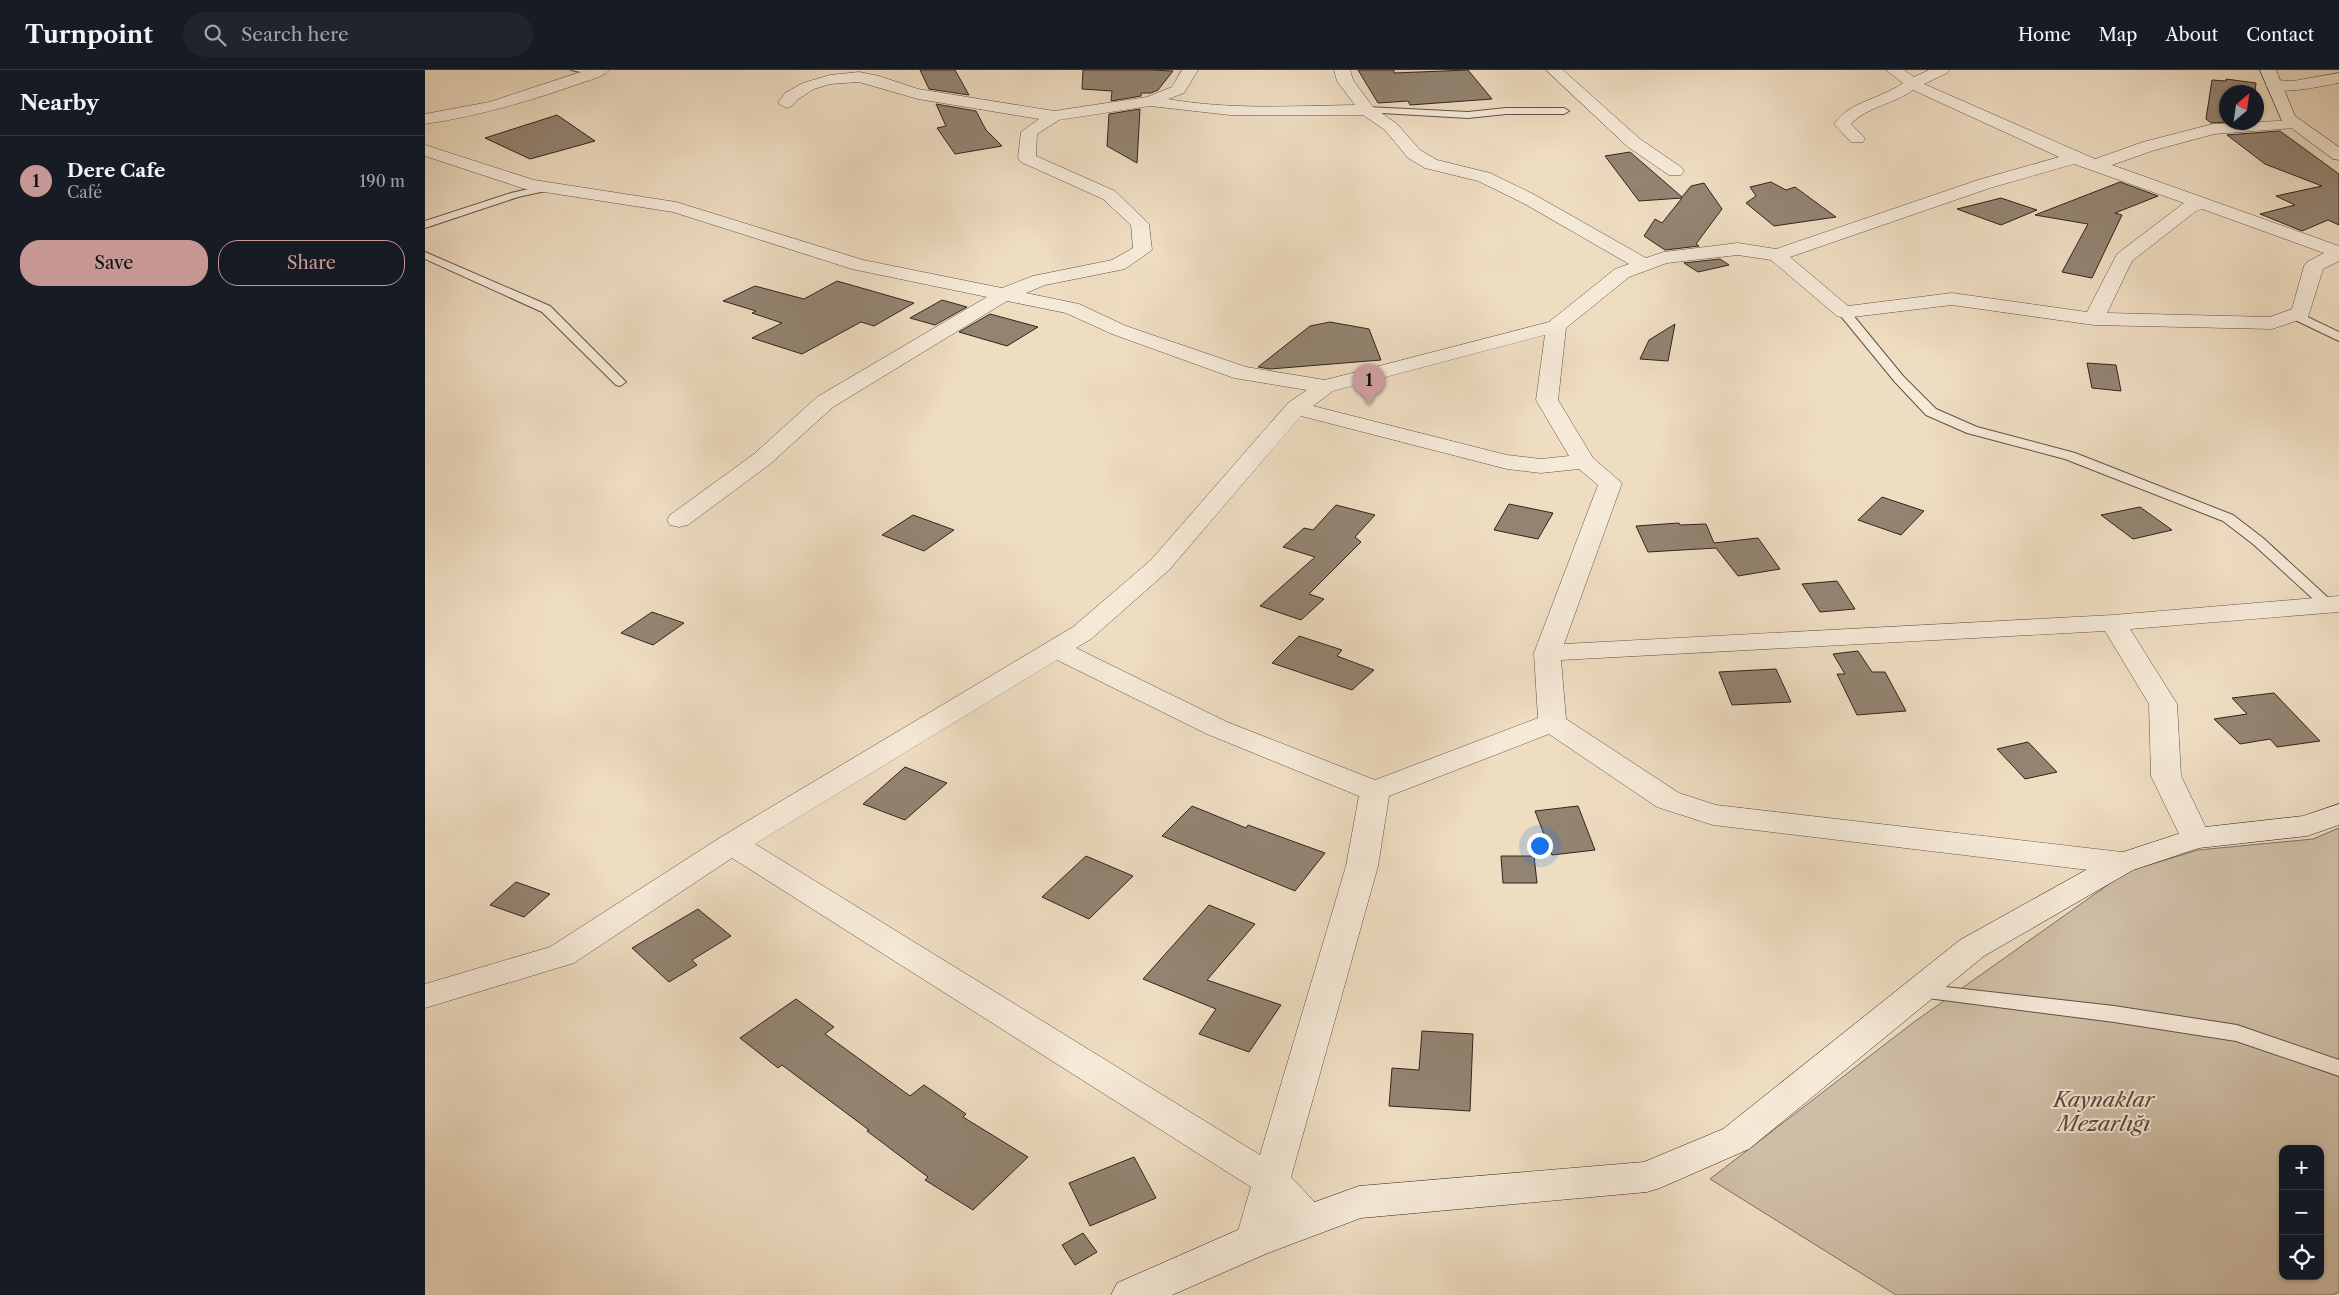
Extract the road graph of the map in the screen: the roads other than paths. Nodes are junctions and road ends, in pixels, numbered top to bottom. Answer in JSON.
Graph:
{"nodes":[{"id":1,"x":577,"y":70,"type":"edge"},
{"id":2,"x":1190,"y":70,"type":"edge"},
{"id":3,"x":1342,"y":70,"type":"edge"},
{"id":4,"x":1554,"y":70,"type":"edge"},
{"id":5,"x":1894,"y":70,"type":"edge"},
{"id":6,"x":1942,"y":70,"type":"edge"},
{"id":7,"x":2268,"y":70,"type":"edge"},
{"id":8,"x":598,"y":71,"type":"edge"},
{"id":9,"x":2339,"y":78,"type":"edge"},
{"id":10,"x":1913,"y":83,"type":"junction"},
{"id":11,"x":2274,"y":85,"type":"junction"},
{"id":12,"x":1150,"y":101,"type":"junction"},
{"id":13,"x":786,"y":103,"type":"dead end"},
{"id":14,"x":1367,"y":110,"type":"junction"},
{"id":15,"x":1564,"y":111,"type":"dead end"},
{"id":16,"x":1054,"y":116,"type":"junction"},
{"id":17,"x":425,"y":119,"type":"edge"},
{"id":18,"x":2295,"y":123,"type":"junction"},
{"id":19,"x":1857,"y":138,"type":"dead end"},
{"id":20,"x":425,"y":150,"type":"edge"},
{"id":21,"x":2339,"y":155,"type":"edge"},
{"id":22,"x":2075,"y":158,"type":"junction"},
{"id":23,"x":2096,"y":165,"type":"junction"},
{"id":24,"x":1675,"y":171,"type":"dead end"},
{"id":25,"x":547,"y":188,"type":"junction"},
{"id":26,"x":2200,"y":204,"type":"junction"},
{"id":27,"x":425,"y":225,"type":"edge"},
{"id":28,"x":2339,"y":253,"type":"edge"},
{"id":29,"x":425,"y":255,"type":"edge"},
{"id":30,"x":1777,"y":255,"type":"junction"},
{"id":31,"x":1645,"y":265,"type":"junction"},
{"id":32,"x":1005,"y":294,"type":"junction"},
{"id":33,"x":1844,"y":312,"type":"junction"},
{"id":34,"x":2295,"y":315,"type":"junction"},
{"id":35,"x":2094,"y":318,"type":"junction"},
{"id":36,"x":1556,"y":326,"type":"junction"},
{"id":37,"x":2339,"y":337,"type":"edge"},
{"id":38,"x":620,"y":382,"type":"dead end"},
{"id":39,"x":1325,"y":386,"type":"junction"},
{"id":40,"x":1296,"y":408,"type":"junction"},
{"id":41,"x":1584,"y":462,"type":"junction"},
{"id":42,"x":679,"y":520,"type":"dead end"},
{"id":43,"x":2333,"y":605,"type":"edge"},
{"id":44,"x":2113,"y":623,"type":"junction"},
{"id":45,"x":1056,"y":649,"type":"junction"},
{"id":46,"x":1547,"y":653,"type":"junction"},
{"id":47,"x":1552,"y":723,"type":"junction"},
{"id":48,"x":1375,"y":791,"type":"junction"},
{"id":49,"x":2339,"y":814,"type":"edge"},
{"id":50,"x":2196,"y":838,"type":"junction"},
{"id":51,"x":732,"y":844,"type":"junction"},
{"id":52,"x":2122,"y":863,"type":"junction"},
{"id":53,"x":1919,"y":991,"type":"junction"},
{"id":54,"x":425,"y":996,"type":"edge"},
{"id":55,"x":2339,"y":1068,"type":"edge"},
{"id":56,"x":1271,"y":1181,"type":"junction"},
{"id":57,"x":1308,"y":1221,"type":"junction"},
{"id":58,"x":1254,"y":1241,"type":"junction"},
{"id":59,"x":1131,"y":1295,"type":"edge"}],
"edges":[{"from":1,"to":8,"type":"lane"},
{"from":2,"to":12,"type":"street"},
{"from":3,"to":14,"type":"street"},
{"from":4,"to":24,"type":"street"},
{"from":5,"to":10,"type":"street"},
{"from":6,"to":10,"type":"street"},
{"from":7,"to":11,"type":"street"},
{"from":8,"to":17,"type":"street"},
{"from":9,"to":11,"type":"street"},
{"from":10,"to":19,"type":"street"},
{"from":10,"to":22,"type":"street"},
{"from":11,"to":18,"type":"street"},
{"from":12,"to":14,"type":"street"},
{"from":12,"to":16,"type":"street"},
{"from":13,"to":16,"type":"street"},
{"from":14,"to":15,"type":"lane"},
{"from":14,"to":31,"type":"street"},
{"from":16,"to":32,"type":"street"},
{"from":18,"to":21,"type":"street"},
{"from":18,"to":23,"type":"street"},
{"from":20,"to":25,"type":"street"},
{"from":22,"to":23,"type":"street"},
{"from":22,"to":30,"type":"street"},
{"from":23,"to":26,"type":"street"},
{"from":25,"to":27,"type":"lane"},
{"from":25,"to":32,"type":"street"},
{"from":26,"to":28,"type":"street"},
{"from":26,"to":35,"type":"street"},
{"from":28,"to":34,"type":"street"},
{"from":29,"to":38,"type":"lane"},
{"from":30,"to":31,"type":"street"},
{"from":30,"to":33,"type":"street"},
{"from":31,"to":36,"type":"street"},
{"from":32,"to":39,"type":"street"},
{"from":32,"to":42,"type":"street"},
{"from":33,"to":35,"type":"street"},
{"from":33,"to":43,"type":"lane"},
{"from":34,"to":35,"type":"street"},
{"from":34,"to":37,"type":"lane"},
{"from":36,"to":39,"type":"street"},
{"from":36,"to":41,"type":"street"},
{"from":39,"to":40,"type":"street"},
{"from":40,"to":41,"type":"street"},
{"from":40,"to":45,"type":"street"},
{"from":41,"to":46,"type":"street"},
{"from":43,"to":44,"type":"street"},
{"from":44,"to":46,"type":"street"},
{"from":44,"to":50,"type":"street"},
{"from":45,"to":48,"type":"street"},
{"from":45,"to":51,"type":"street"},
{"from":46,"to":47,"type":"street"},
{"from":47,"to":48,"type":"street"},
{"from":47,"to":52,"type":"street"},
{"from":48,"to":56,"type":"street"},
{"from":49,"to":50,"type":"street"},
{"from":50,"to":52,"type":"street"},
{"from":51,"to":54,"type":"street"},
{"from":51,"to":56,"type":"street"},
{"from":52,"to":53,"type":"street"},
{"from":53,"to":55,"type":"lane"},
{"from":53,"to":57,"type":"street"},
{"from":56,"to":57,"type":"street"},
{"from":56,"to":58,"type":"street"},
{"from":57,"to":58,"type":"street"},
{"from":58,"to":59,"type":"street"}]}
